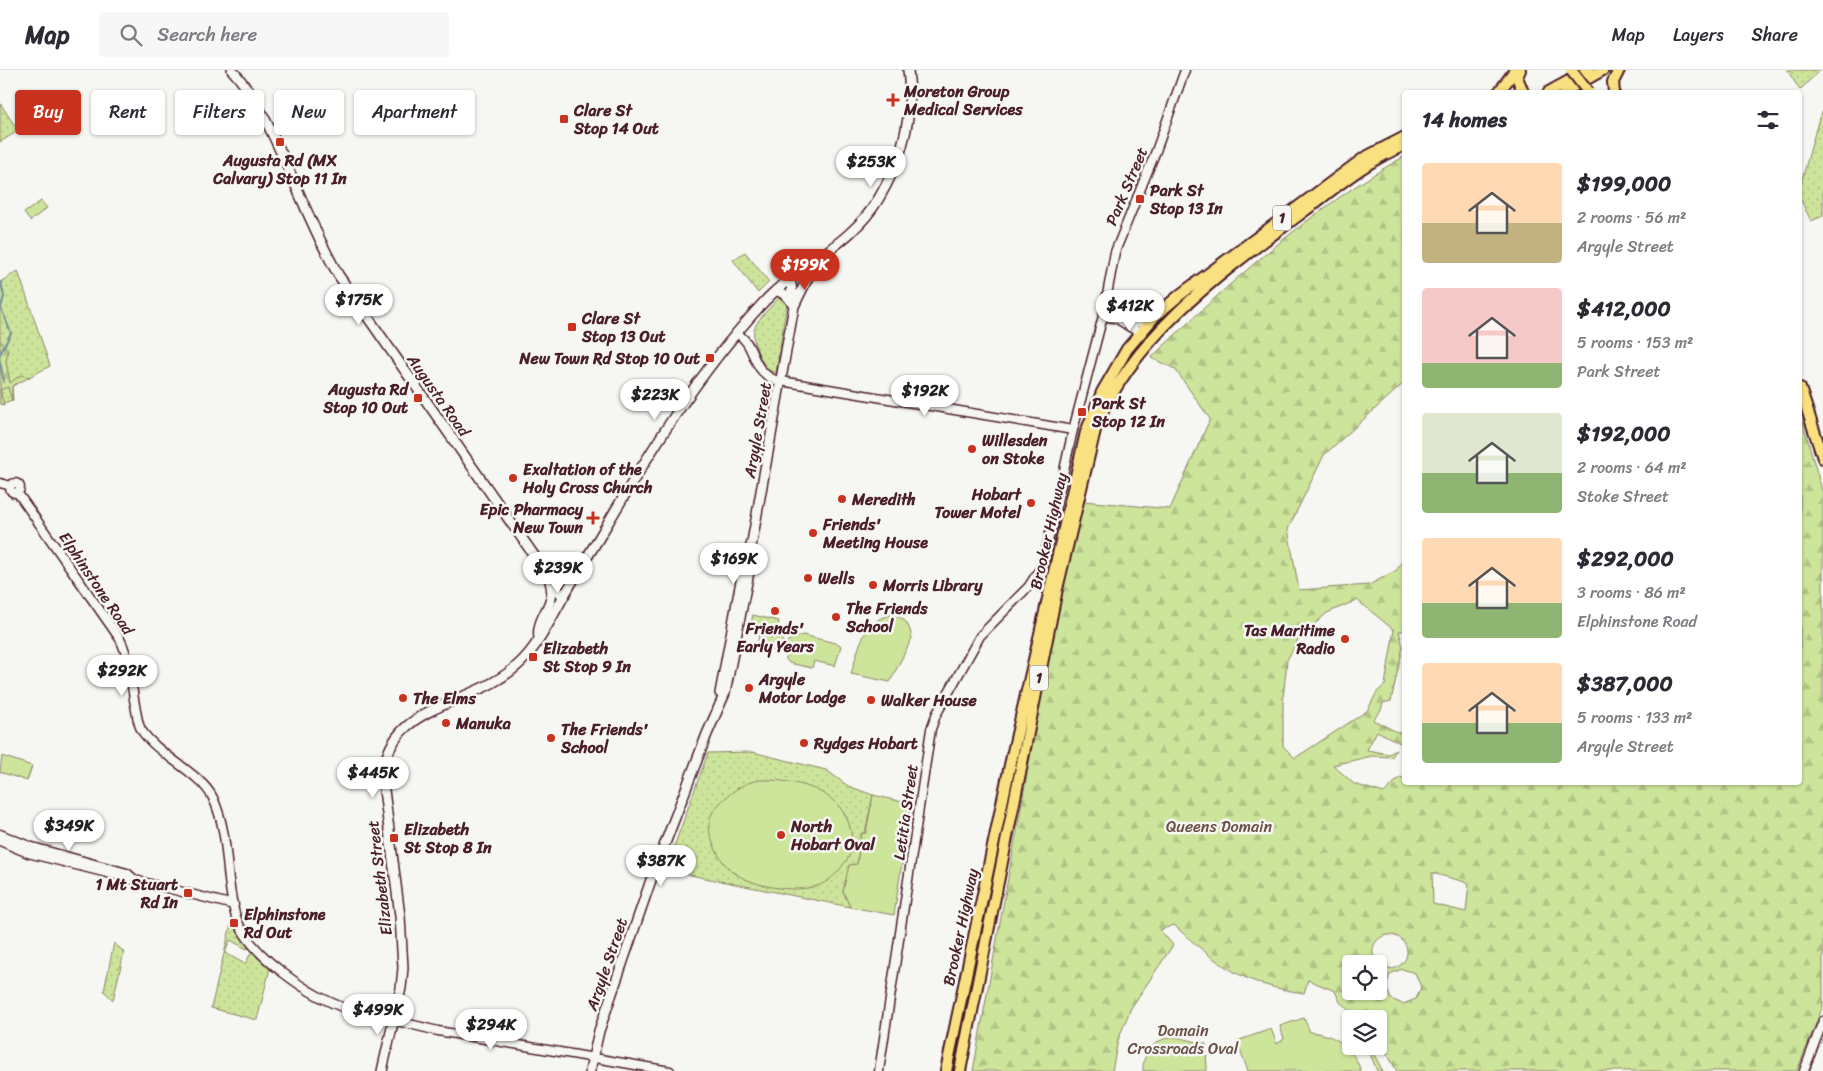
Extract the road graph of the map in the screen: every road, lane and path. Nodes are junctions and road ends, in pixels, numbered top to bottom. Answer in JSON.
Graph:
{"nodes":[{"id":1,"x":232,"y":70,"type":"edge"},
{"id":2,"x":908,"y":70,"type":"edge"},
{"id":3,"x":1185,"y":70,"type":"edge"},
{"id":4,"x":1515,"y":70,"type":"edge"},
{"id":5,"x":1520,"y":70,"type":"edge"},
{"id":6,"x":1571,"y":70,"type":"edge"},
{"id":7,"x":1589,"y":70,"type":"edge"},
{"id":8,"x":1603,"y":70,"type":"edge"},
{"id":9,"x":1619,"y":70,"type":"edge"},
{"id":10,"x":1500,"y":90,"type":"edge"},
{"id":11,"x":1522,"y":90,"type":"edge"},
{"id":12,"x":1553,"y":90,"type":"edge"},
{"id":13,"x":1568,"y":90,"type":"edge"},
{"id":14,"x":1586,"y":90,"type":"edge"},
{"id":15,"x":1614,"y":90,"type":"edge"},
{"id":16,"x":1402,"y":138,"type":"edge"},
{"id":17,"x":1402,"y":146,"type":"edge"},
{"id":18,"x":818,"y":259,"type":"junction"},
{"id":19,"x":790,"y":279,"type":"junction"},
{"id":20,"x":776,"y":290,"type":"junction"},
{"id":21,"x":794,"y":306,"type":"junction"},
{"id":22,"x":1180,"y":312,"type":"junction"},
{"id":23,"x":1103,"y":316,"type":"junction"},
{"id":24,"x":1115,"y":318,"type":"junction"},
{"id":25,"x":1148,"y":324,"type":"junction"},
{"id":26,"x":1127,"y":325,"type":"junction"},
{"id":27,"x":736,"y":333,"type":"junction"},
{"id":28,"x":1140,"y":333,"type":"junction"},
{"id":29,"x":1130,"y":346,"type":"junction"},
{"id":30,"x":778,"y":380,"type":"junction"},
{"id":31,"x":1802,"y":394,"type":"edge"},
{"id":32,"x":1073,"y":430,"type":"junction"},
{"id":33,"x":1823,"y":458,"type":"edge"},
{"id":34,"x":0,"y":483,"type":"edge"},
{"id":35,"x":547,"y":574,"type":"junction"},
{"id":36,"x":573,"y":580,"type":"junction"},
{"id":37,"x":1028,"y":586,"type":"joint"},
{"id":38,"x":563,"y":597,"type":"junction"},
{"id":39,"x":539,"y":638,"type":"junction"},
{"id":40,"x":0,"y":834,"type":"edge"},
{"id":41,"x":0,"y":841,"type":"edge"},
{"id":42,"x":135,"y":880,"type":"junction"},
{"id":43,"x":234,"y":905,"type":"junction"},
{"id":44,"x":394,"y":1021,"type":"junction"},
{"id":45,"x":1823,"y":1022,"type":"edge"},
{"id":46,"x":592,"y":1057,"type":"junction"},
{"id":47,"x":382,"y":1071,"type":"edge"},
{"id":48,"x":590,"y":1071,"type":"edge"},
{"id":49,"x":670,"y":1071,"type":"edge"},
{"id":50,"x":879,"y":1071,"type":"edge"},
{"id":51,"x":946,"y":1071,"type":"edge"},
{"id":52,"x":960,"y":1071,"type":"edge"},
{"id":53,"x":1804,"y":1071,"type":"edge"}],
"edges":[{"from":1,"to":35,"type":"main road","name":"Augusta Road"},
{"from":2,"to":18,"type":"main road"},
{"from":3,"to":23,"type":"street","name":"Park Street"},
{"from":4,"to":10,"type":"main road"},
{"from":5,"to":11,"type":"main road"},
{"from":6,"to":14,"type":"main road","bridge":true},
{"from":7,"to":12,"type":"main road"},
{"from":8,"to":13,"type":"main road"},
{"from":9,"to":15,"type":"main road"},
{"from":16,"to":25,"type":"main road","name":"Brooker Highway","number":"1"},
{"from":17,"to":22,"type":"main road","name":"Brooker Highway","number":"1"},
{"from":18,"to":19,"type":"main road","name":"Elizabeth Street"},
{"from":18,"to":21,"type":"main road","name":"Argyle Street"},
{"from":19,"to":20,"type":"main road","name":"Elizabeth Street"},
{"from":19,"to":21,"type":"main road","name":"Argyle Street"},
{"from":20,"to":21,"type":"main road"},
{"from":20,"to":27,"type":"main road","name":"Elizabeth Street"},
{"from":21,"to":30,"type":"main road","name":"Argyle Street"},
{"from":22,"to":28,"type":"main road"},
{"from":22,"to":52,"type":"main road","name":"Brooker Highway","number":"1"},
{"from":23,"to":24,"type":"street"},
{"from":23,"to":32,"type":"street","name":"Park Street"},
{"from":24,"to":25,"type":"street"},
{"from":24,"to":26,"type":"street"},
{"from":25,"to":28,"type":"main road","name":"Brooker Highway","number":"1"},
{"from":26,"to":28,"type":"street"},
{"from":26,"to":29,"type":"street"},
{"from":27,"to":30,"type":"street"},
{"from":27,"to":36,"type":"main road","name":"Elizabeth Street"},
{"from":28,"to":29,"type":"main road","name":"Brooker Highway","number":"1"},
{"from":29,"to":51,"type":"main road","name":"Brooker Highway","number":"1"},
{"from":30,"to":32,"type":"street"},
{"from":30,"to":46,"type":"main road","name":"Argyle Street"},
{"from":31,"to":33,"type":"main road"},
{"from":32,"to":37,"type":"street","name":"Park Street"},
{"from":34,"to":43,"type":"street","name":"Elphinstone Road"},
{"from":35,"to":36,"type":"main road"},
{"from":35,"to":38,"type":"main road","name":"Augusta Road"},
{"from":35,"to":39,"type":"main road"},
{"from":36,"to":38,"type":"main road","name":"Elizabeth Street"},
{"from":37,"to":50,"type":"street","name":"Letitia Street"},
{"from":38,"to":39,"type":"main road","name":"Elizabeth Street"},
{"from":39,"to":44,"type":"main road","name":"Elizabeth Street"},
{"from":40,"to":42,"type":"street"},
{"from":41,"to":42,"type":"street"},
{"from":42,"to":43,"type":"street"},
{"from":43,"to":44,"type":"street","name":"Elphinstone Road"},
{"from":44,"to":46,"type":"street","name":"Elphinstone Road"},
{"from":44,"to":47,"type":"main road","name":"Elizabeth Street"},
{"from":45,"to":53,"type":"street"},
{"from":46,"to":48,"type":"main road","name":"Argyle Street"},
{"from":46,"to":49,"type":"street","name":"Elphinstone Road"}]}
